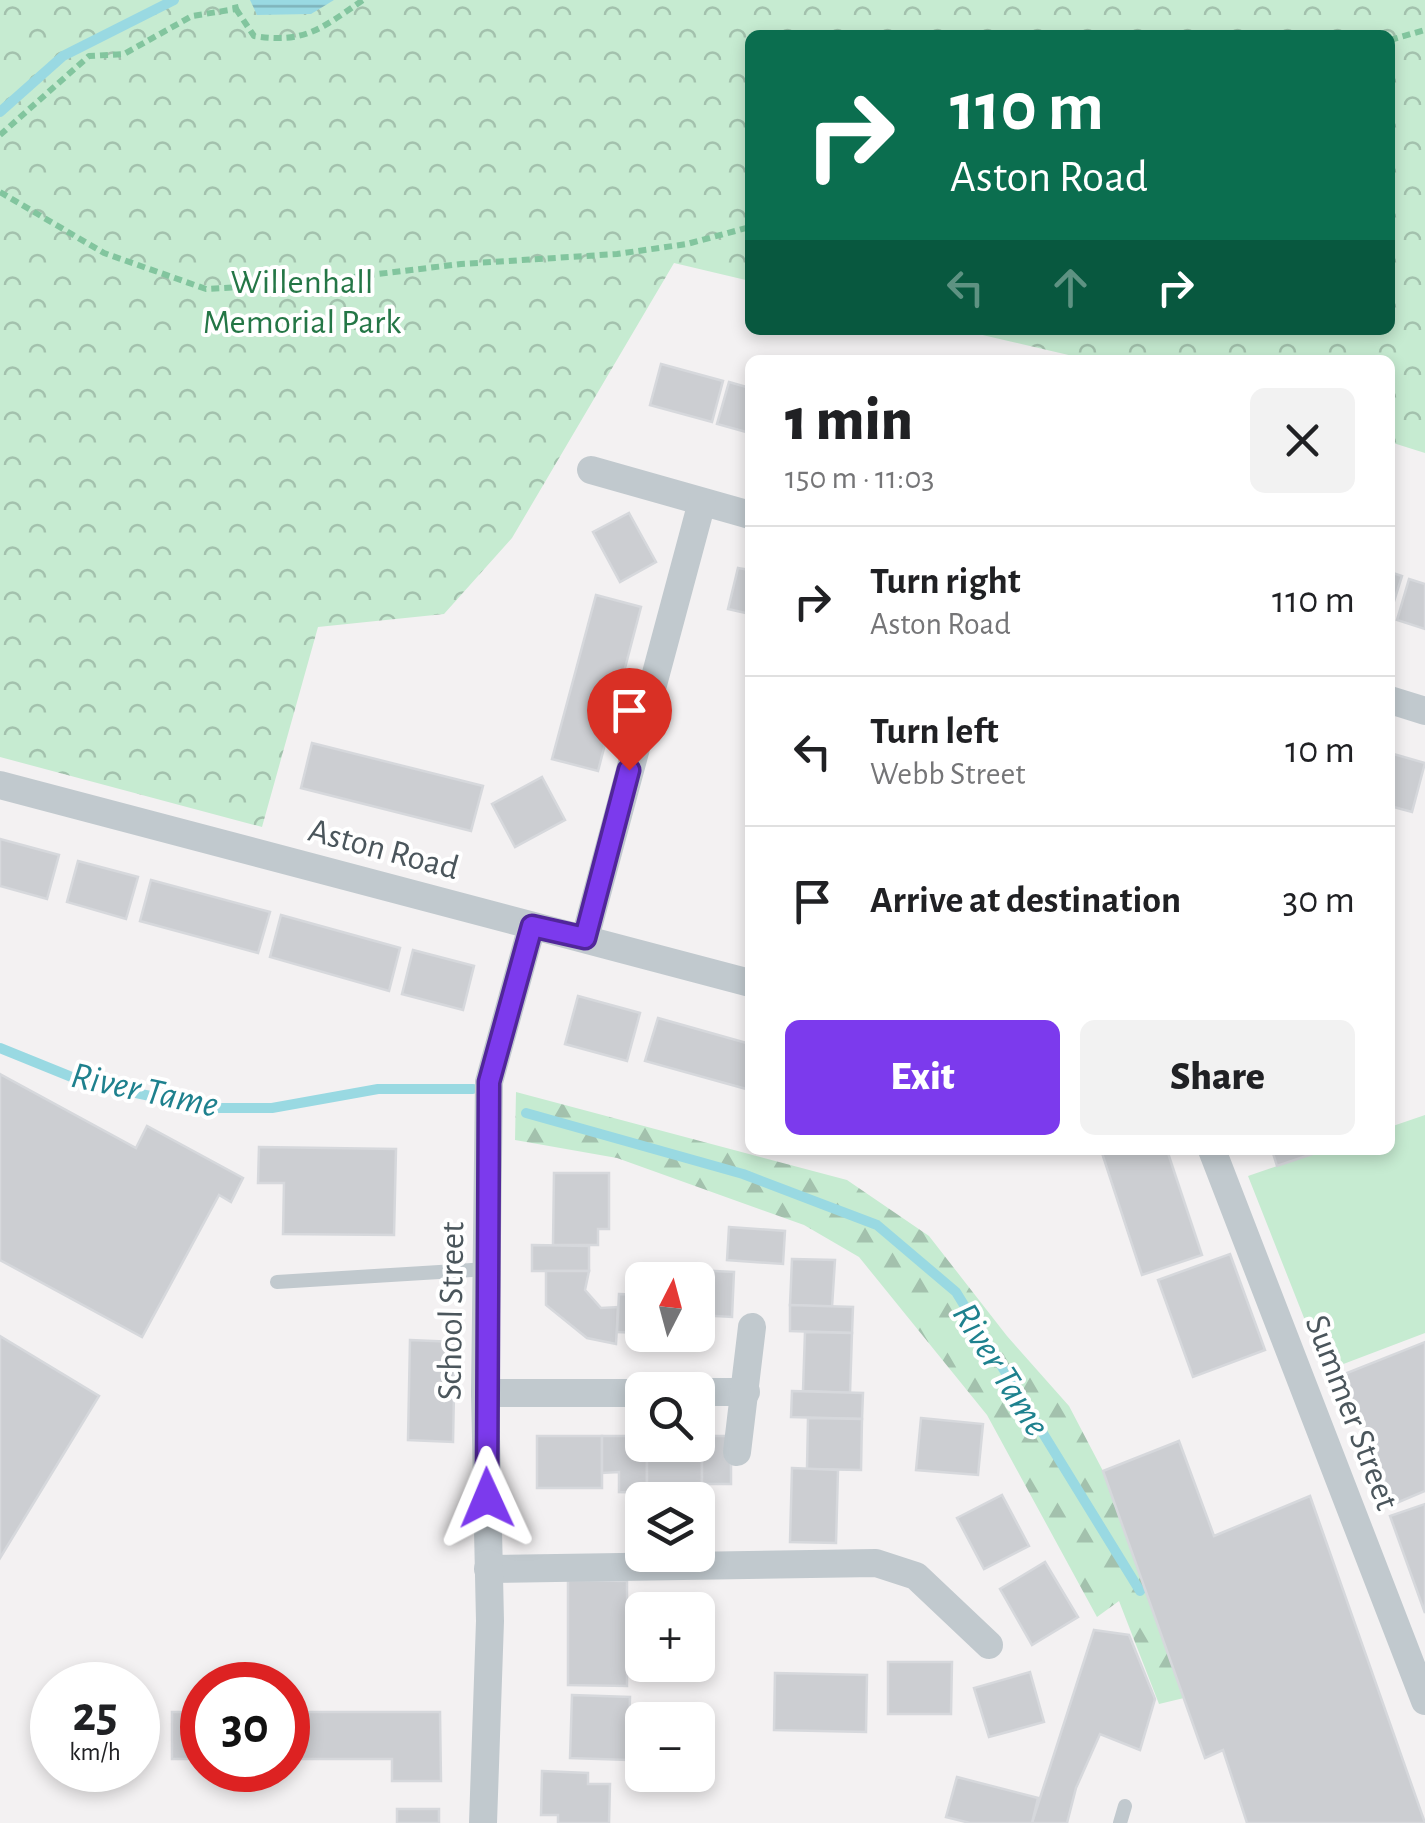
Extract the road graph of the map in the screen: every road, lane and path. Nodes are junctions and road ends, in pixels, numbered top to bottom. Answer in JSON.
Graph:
{"nodes":[{"id":1,"x":363,"y":0,"type":"edge"},
{"id":2,"x":235,"y":4,"type":"edge"},
{"id":3,"x":1425,"y":30,"type":"edge"},
{"id":4,"x":1395,"y":39,"type":"edge"},
{"id":5,"x":0,"y":135,"type":"edge"},
{"id":6,"x":0,"y":192,"type":"edge"},
{"id":7,"x":745,"y":228,"type":"edge"},
{"id":8,"x":592,"y":470,"type":"dead end"},
{"id":9,"x":702,"y":502,"type":"junction"},
{"id":10,"x":745,"y":514,"type":"edge"},
{"id":11,"x":1395,"y":701,"type":"edge"},
{"id":12,"x":1425,"y":710,"type":"edge"},
{"id":13,"x":0,"y":785,"type":"edge"},
{"id":14,"x":532,"y":926,"type":"junction"},
{"id":15,"x":585,"y":938,"type":"junction"},
{"id":16,"x":745,"y":982,"type":"edge"},
{"id":17,"x":1214,"y":1155,"type":"edge"},
{"id":18,"x":489,"y":1270,"type":"junction"},
{"id":19,"x":276,"y":1282,"type":"dead end"},
{"id":20,"x":752,"y":1327,"type":"dead end"},
{"id":21,"x":625,"y":1392,"type":"edge"},
{"id":22,"x":715,"y":1392,"type":"edge"},
{"id":23,"x":746,"y":1392,"type":"junction"},
{"id":24,"x":485,"y":1393,"type":"junction"},
{"id":25,"x":737,"y":1452,"type":"dead end"},
{"id":26,"x":488,"y":1569,"type":"junction"},
{"id":27,"x":989,"y":1646,"type":"dead end"},
{"id":28,"x":1425,"y":1701,"type":"edge"},
{"id":29,"x":1125,"y":1806,"type":"dead end"},
{"id":30,"x":483,"y":1823,"type":"edge"},
{"id":31,"x":1120,"y":1823,"type":"edge"}],
"edges":[{"from":1,"to":2,"type":"path"},
{"from":2,"to":5,"type":"path"},
{"from":3,"to":4,"type":"path"},
{"from":6,"to":7,"type":"path"},
{"from":8,"to":9,"type":"street"},
{"from":9,"to":10,"type":"street"},
{"from":9,"to":15,"type":"street"},
{"from":11,"to":12,"type":"street"},
{"from":13,"to":14,"type":"street","name":"Aston Road"},
{"from":14,"to":15,"type":"street","name":"Aston Road"},
{"from":14,"to":18,"type":"street","name":"School Street"},
{"from":15,"to":16,"type":"street","name":"Aston Road"},
{"from":17,"to":28,"type":"street","name":"Summer Street"},
{"from":18,"to":19,"type":"lane"},
{"from":18,"to":24,"type":"street","name":"School Street"},
{"from":20,"to":23,"type":"street"},
{"from":21,"to":24,"type":"street"},
{"from":22,"to":23,"type":"street"},
{"from":23,"to":25,"type":"street"},
{"from":24,"to":26,"type":"street","name":"School Street"},
{"from":26,"to":27,"type":"street"},
{"from":26,"to":30,"type":"street","name":"School Street"},
{"from":29,"to":31,"type":"lane"}]}
